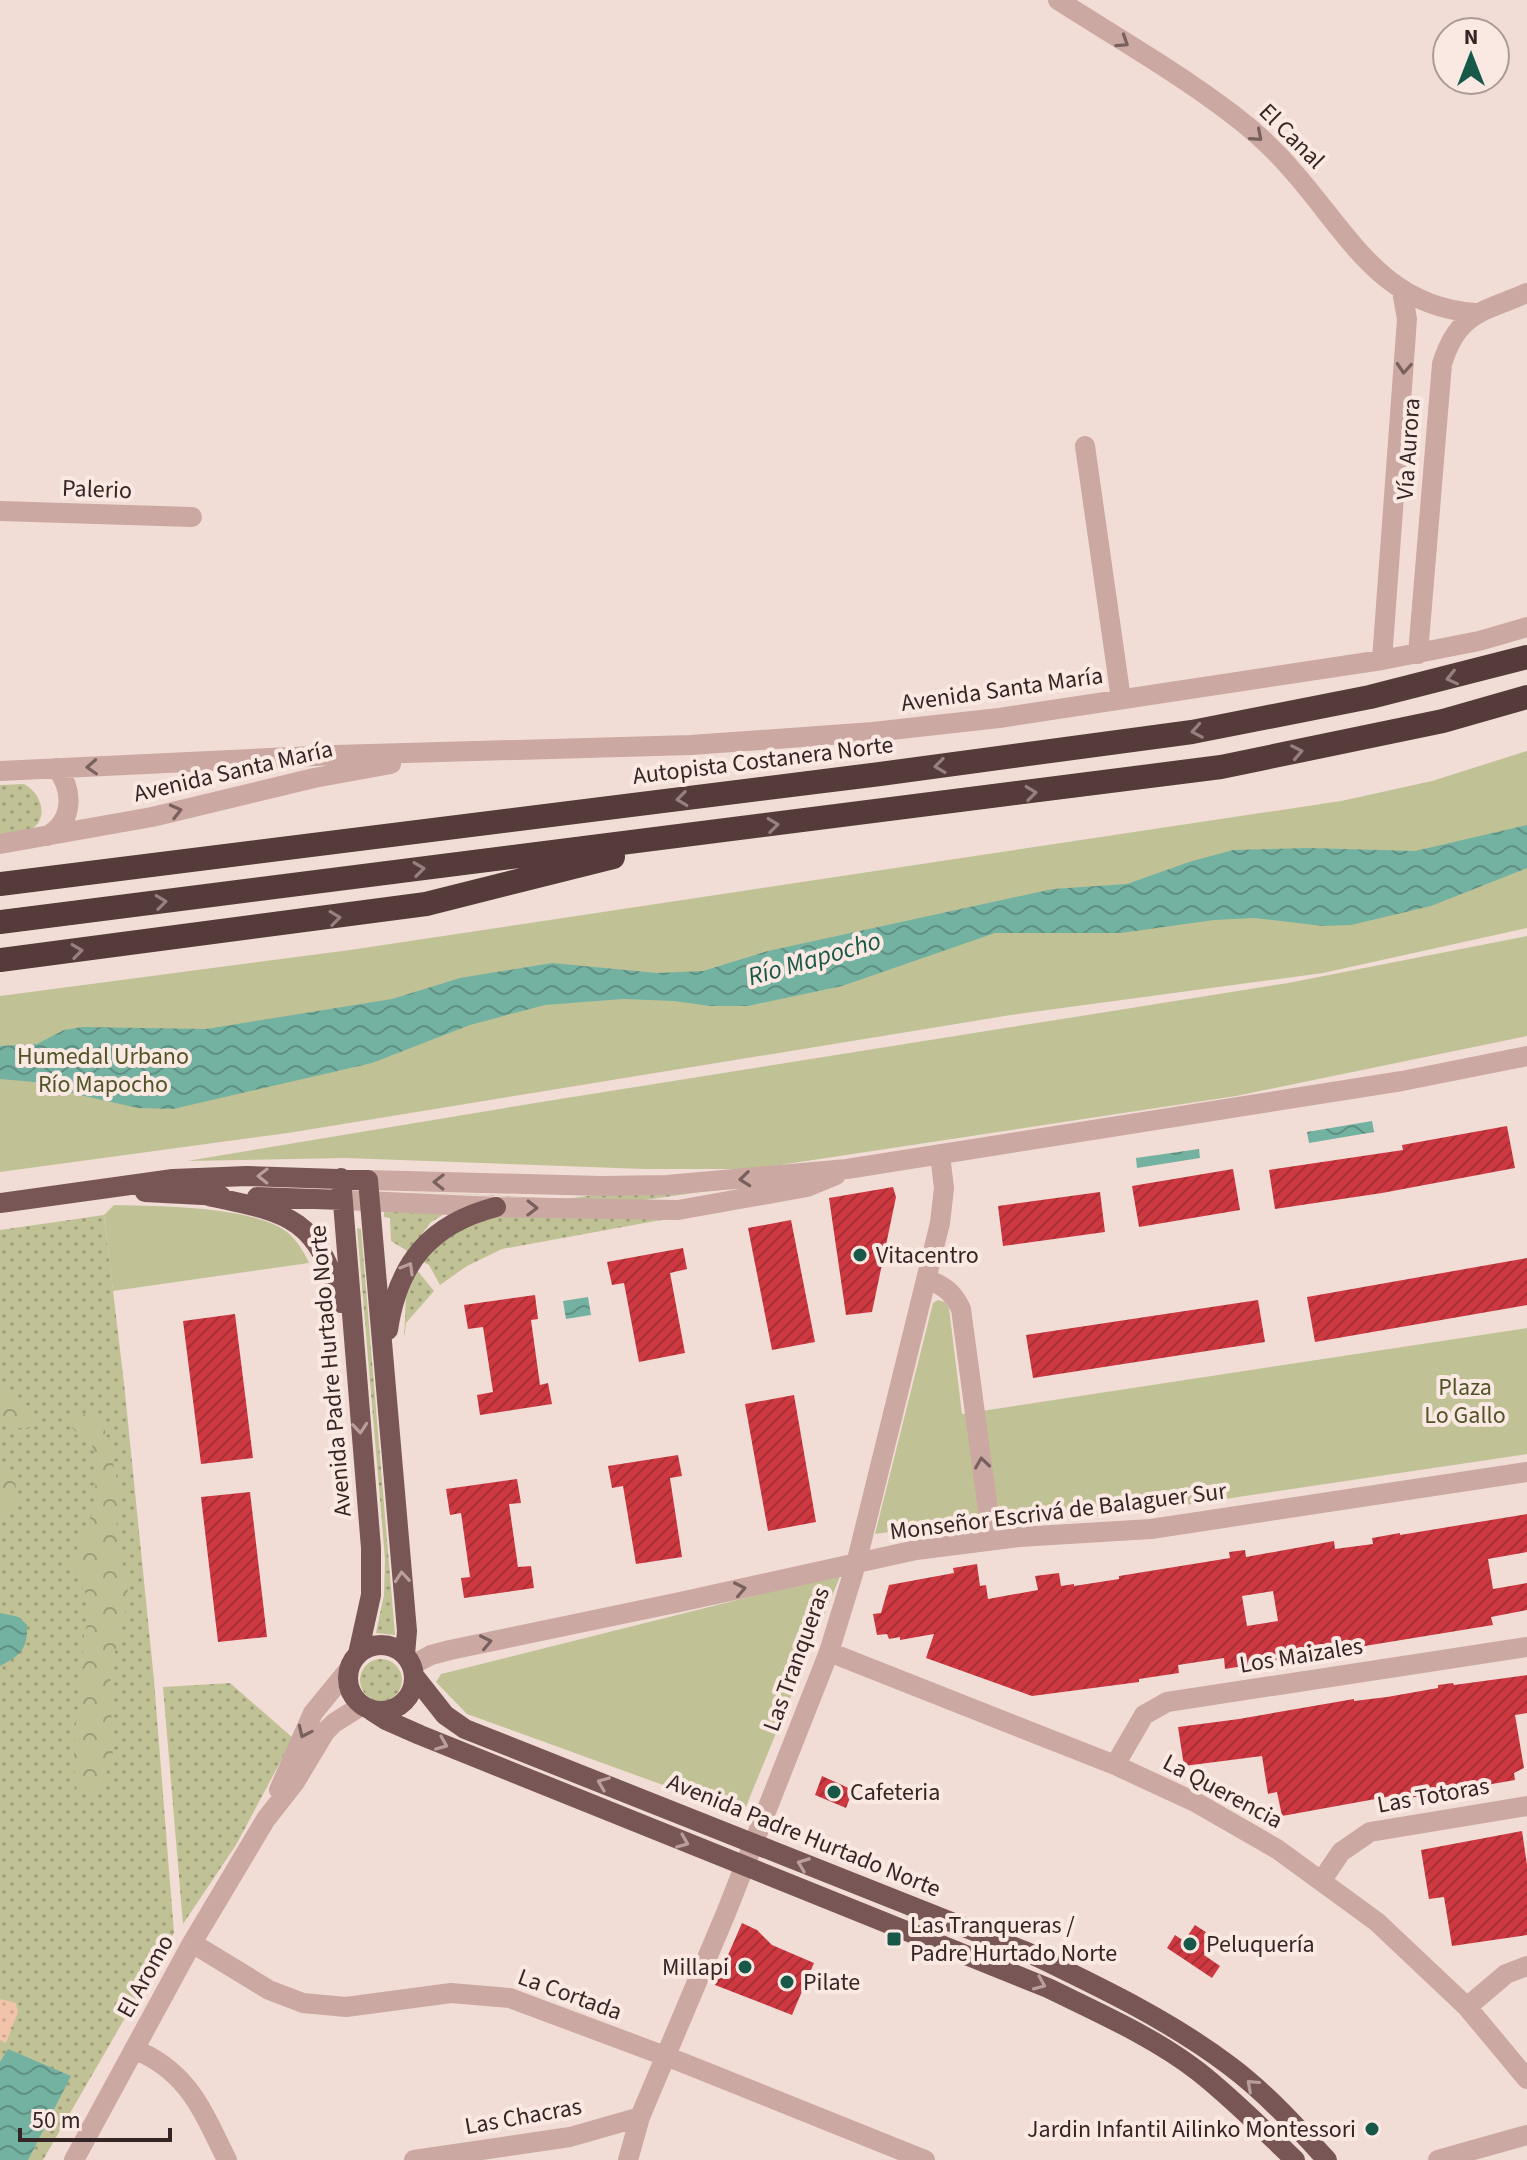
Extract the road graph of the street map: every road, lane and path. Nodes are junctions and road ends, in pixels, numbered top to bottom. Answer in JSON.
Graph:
{"nodes":[{"id":1,"x":1058,"y":0,"type":"edge"},
{"id":2,"x":1402,"y":291,"type":"junction"},
{"id":3,"x":1527,"y":293,"type":"edge"},
{"id":4,"x":1476,"y":313,"type":"junction"},
{"id":5,"x":1085,"y":446,"type":"dead end"},
{"id":6,"x":0,"y":511,"type":"edge"},
{"id":7,"x":192,"y":517,"type":"dead end"},
{"id":8,"x":1527,"y":627,"type":"edge"},
{"id":9,"x":1418,"y":654,"type":"junction"},
{"id":10,"x":1527,"y":657,"type":"edge"},
{"id":11,"x":1382,"y":660,"type":"junction"},
{"id":12,"x":1527,"y":697,"type":"edge"},
{"id":13,"x":1121,"y":699,"type":"junction"},
{"id":14,"x":478,"y":751,"type":"junction"},
{"id":15,"x":56,"y":768,"type":"junction"},
{"id":16,"x":0,"y":771,"type":"edge"},
{"id":17,"x":45,"y":837,"type":"junction"},
{"id":18,"x":668,"y":838,"type":"junction"},
{"id":19,"x":0,"y":844,"type":"edge"},
{"id":20,"x":6,"y":882,"type":"edge"},
{"id":21,"x":0,"y":922,"type":"edge"},
{"id":22,"x":0,"y":960,"type":"edge"},
{"id":23,"x":1527,"y":1056,"type":"edge"},
{"id":24,"x":940,"y":1155,"type":"junction"},
{"id":25,"x":847,"y":1169,"type":"junction"},
{"id":26,"x":341,"y":1178,"type":"junction"},
{"id":27,"x":368,"y":1180,"type":"junction"},
{"id":28,"x":109,"y":1190,"type":"junction"},
{"id":29,"x":208,"y":1196,"type":"junction"},
{"id":30,"x":343,"y":1200,"type":"junction"},
{"id":31,"x":370,"y":1201,"type":"junction"},
{"id":32,"x":0,"y":1203,"type":"edge"},
{"id":33,"x":496,"y":1207,"type":"junction"},
{"id":34,"x":927,"y":1279,"type":"junction"},
{"id":35,"x":354,"y":1350,"type":"junction"},
{"id":36,"x":384,"y":1370,"type":"junction"},
{"id":37,"x":1527,"y":1472,"type":"edge"},
{"id":38,"x":992,"y":1540,"type":"junction"},
{"id":39,"x":856,"y":1564,"type":"junction"},
{"id":40,"x":1527,"y":1647,"type":"edge"},
{"id":41,"x":829,"y":1652,"type":"junction"},
{"id":42,"x":353,"y":1662,"type":"junction"},
{"id":43,"x":411,"y":1665,"type":"junction"},
{"id":44,"x":367,"y":1708,"type":"junction"},
{"id":45,"x":1115,"y":1765,"type":"junction"},
{"id":46,"x":1527,"y":1806,"type":"edge"},
{"id":47,"x":266,"y":1819,"type":"junction"},
{"id":48,"x":753,"y":1844,"type":"junction"},
{"id":49,"x":744,"y":1867,"type":"junction"},
{"id":50,"x":1322,"y":1880,"type":"junction"},
{"id":51,"x":192,"y":1943,"type":"junction"},
{"id":52,"x":1527,"y":1966,"type":"edge"},
{"id":53,"x":1467,"y":2007,"type":"junction"},
{"id":54,"x":134,"y":2049,"type":"junction"},
{"id":55,"x":666,"y":2057,"type":"junction"},
{"id":56,"x":1527,"y":2079,"type":"edge"},
{"id":57,"x":640,"y":2117,"type":"junction"},
{"id":58,"x":1527,"y":2135,"type":"edge"},
{"id":59,"x":74,"y":2160,"type":"edge"},
{"id":60,"x":227,"y":2160,"type":"edge"},
{"id":61,"x":414,"y":2160,"type":"edge"},
{"id":62,"x":628,"y":2160,"type":"edge"},
{"id":63,"x":925,"y":2160,"type":"edge"},
{"id":64,"x":1295,"y":2160,"type":"edge"},
{"id":65,"x":1327,"y":2160,"type":"edge"},
{"id":66,"x":1438,"y":2160,"type":"edge"}],
"edges":[{"from":1,"to":2,"type":"street","name":"El Canal","one_way":true},
{"from":2,"to":4,"type":"street","name":"El Canal"},
{"from":2,"to":11,"type":"street","name":"Vía Aurora","one_way":true},
{"from":3,"to":4,"type":"street","name":"Vía Aurora"},
{"from":4,"to":9,"type":"street","name":"Vía Aurora"},
{"from":5,"to":13,"type":"street"},
{"from":6,"to":7,"type":"street","name":"Palerio"},
{"from":8,"to":9,"type":"street","name":"Avenida Santa María"},
{"from":9,"to":11,"type":"street","name":"Avenida Santa María"},
{"from":10,"to":20,"type":"highway","name":"Autopista Costanera Norte","one_way":true},
{"from":11,"to":13,"type":"street","name":"Avenida Santa María"},
{"from":18,"to":12,"type":"highway","one_way":true},
{"from":13,"to":14,"type":"street","name":"Avenida Santa María"},
{"from":14,"to":15,"type":"street","name":"Avenida Santa María","one_way":true},
{"from":17,"to":14,"type":"street","name":"Avenida Santa María","one_way":true},
{"from":15,"to":16,"type":"street","name":"Avenida Santa María"},
{"from":15,"to":17,"type":"street"},
{"from":17,"to":19,"type":"street","name":"Avenida Santa María"},
{"from":21,"to":18,"type":"highway","one_way":true},
{"from":22,"to":18,"type":"highway","one_way":true},
{"from":23,"to":24,"type":"street"},
{"from":24,"to":25,"type":"street"},
{"from":24,"to":34,"type":"street","name":"Las Tranqueras"},
{"from":25,"to":27,"type":"street","one_way":true},
{"from":33,"to":25,"type":"street","one_way":true},
{"from":26,"to":27,"type":"main road"},
{"from":26,"to":28,"type":"main road","one_way":true},
{"from":26,"to":30,"type":"main road","name":"Avenida Padre Hurtado Norte"},
{"from":27,"to":31,"type":"main road"},
{"from":28,"to":29,"type":"main road"},
{"from":28,"to":32,"type":"main road"},
{"from":29,"to":30,"type":"main road"},
{"from":29,"to":35,"type":"main road"},
{"from":30,"to":31,"type":"street"},
{"from":30,"to":35,"type":"main road","name":"Avenida Padre Hurtado Norte"},
{"from":31,"to":33,"type":"street"},
{"from":31,"to":36,"type":"main road"},
{"from":36,"to":33,"type":"main road","one_way":true},
{"from":38,"to":34,"type":"street","one_way":true},
{"from":34,"to":39,"type":"street","name":"Las Tranqueras"},
{"from":35,"to":42,"type":"main road","name":"Avenida Padre Hurtado Norte","one_way":true},
{"from":43,"to":36,"type":"main road","one_way":true},
{"from":37,"to":38,"type":"street","name":"Monseñor Escrivá de Balaguer Sur"},
{"from":38,"to":39,"type":"street","name":"Monseñor Escrivá de Balaguer Sur"},
{"from":39,"to":41,"type":"street","name":"Las Tranqueras"},
{"from":43,"to":39,"type":"street","name":"Monseñor Escrivá de Balaguer Sur","one_way":true},
{"from":40,"to":45,"type":"street","name":"Los Maizales"},
{"from":41,"to":45,"type":"street","name":"La Querencia"},
{"from":41,"to":48,"type":"street","name":"Las Tranqueras"},
{"from":42,"to":43,"type":"main road"},
{"from":42,"to":44,"type":"main road"},
{"from":42,"to":47,"type":"street","name":"El Aromo","one_way":true},
{"from":43,"to":44,"type":"main road"},
{"from":48,"to":43,"type":"main road","name":"Avenida Padre Hurtado Norte","one_way":true},
{"from":44,"to":47,"type":"street","name":"El Aromo"},
{"from":44,"to":49,"type":"main road","name":"Avenida Padre Hurtado Norte","one_way":true},
{"from":45,"to":50,"type":"street","name":"La Querencia"},
{"from":46,"to":50,"type":"street","name":"Las Totoras"},
{"from":47,"to":51,"type":"street","name":"El Aromo"},
{"from":48,"to":49,"type":"street","name":"Las Tranqueras"},
{"from":65,"to":48,"type":"main road","name":"Avenida Padre Hurtado Norte","one_way":true},
{"from":49,"to":55,"type":"street","name":"Las Tranqueras"},
{"from":49,"to":64,"type":"main road","name":"Avenida Padre Hurtado Norte","one_way":true},
{"from":50,"to":53,"type":"street","name":"La Querencia"},
{"from":51,"to":54,"type":"street","name":"El Aromo"},
{"from":51,"to":55,"type":"street","name":"La Cortada"},
{"from":52,"to":53,"type":"street"},
{"from":53,"to":56,"type":"street","name":"La Querencia"},
{"from":54,"to":59,"type":"street","name":"El Aromo"},
{"from":54,"to":60,"type":"street"},
{"from":55,"to":57,"type":"street","name":"Las Tranqueras"},
{"from":55,"to":63,"type":"street","name":"La Cortada"},
{"from":57,"to":61,"type":"street","name":"Las Chacras"},
{"from":57,"to":62,"type":"street","name":"Las Tranqueras"},
{"from":58,"to":66,"type":"street"}]}
